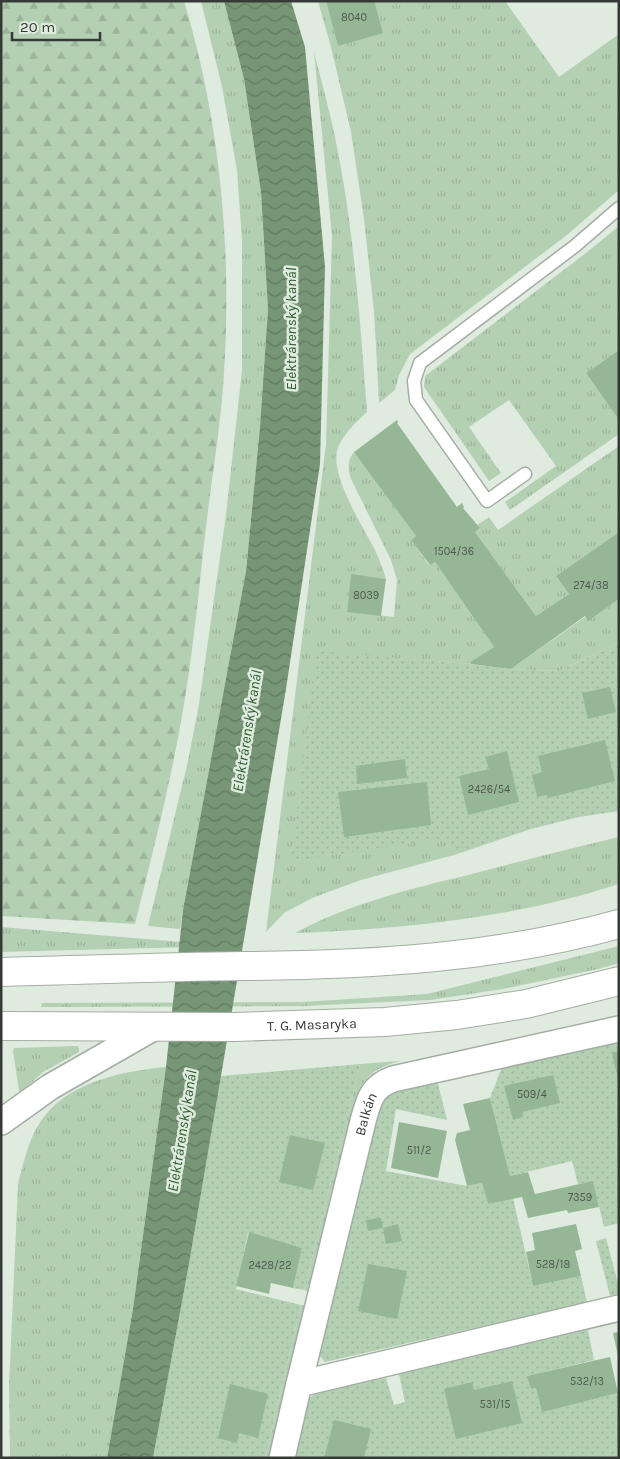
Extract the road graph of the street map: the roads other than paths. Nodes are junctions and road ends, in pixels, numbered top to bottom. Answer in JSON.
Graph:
{"nodes":[{"id":1,"x":619,"y":208,"type":"edge"},
{"id":2,"x":525,"y":474,"type":"dead end"},
{"id":3,"x":619,"y":924,"type":"edge"},
{"id":4,"x":1,"y":972,"type":"edge"},
{"id":5,"x":619,"y":981,"type":"edge"},
{"id":6,"x":1,"y":1026,"type":"edge"},
{"id":7,"x":154,"y":1028,"type":"junction"},
{"id":8,"x":619,"y":1028,"type":"edge"},
{"id":9,"x":1,"y":1122,"type":"edge"},
{"id":10,"x":619,"y":1308,"type":"edge"},
{"id":11,"x":298,"y":1384,"type":"junction"},
{"id":12,"x":282,"y":1458,"type":"edge"}],
"edges":[{"from":1,"to":2,"type":"lane"},
{"from":3,"to":4,"type":"street"},
{"from":5,"to":7,"type":"street","name":"T. G. Masaryka"},
{"from":6,"to":7,"type":"street","name":"T. G. Masaryka"},
{"from":7,"to":9,"type":"street"},
{"from":8,"to":11,"type":"street","name":"Balkán"},
{"from":10,"to":11,"type":"street"},
{"from":11,"to":12,"type":"street","name":"Balkán"}]}
